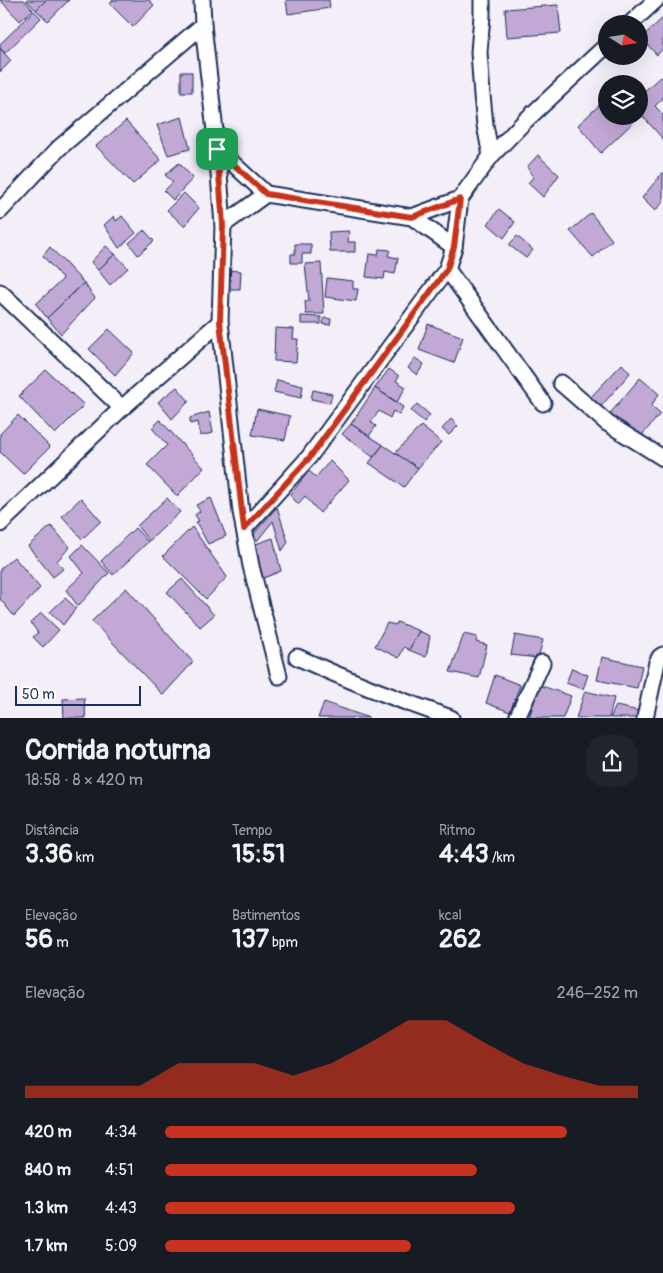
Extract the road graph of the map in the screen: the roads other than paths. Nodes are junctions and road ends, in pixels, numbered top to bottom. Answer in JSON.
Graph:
{"nodes":[{"id":1,"x":202,"y":0,"type":"edge"},
{"id":2,"x":482,"y":0,"type":"edge"},
{"id":3,"x":656,"y":0,"type":"edge"},
{"id":4,"x":640,"y":15,"type":"edge"},
{"id":5,"x":202,"y":26,"type":"junction"},
{"id":6,"x":598,"y":53,"type":"edge"},
{"id":7,"x":217,"y":149,"type":"junction"},
{"id":8,"x":491,"y":156,"type":"junction"},
{"id":9,"x":266,"y":194,"type":"junction"},
{"id":10,"x":460,"y":199,"type":"junction"},
{"id":11,"x":0,"y":211,"type":"edge"},
{"id":12,"x":412,"y":217,"type":"junction"},
{"id":13,"x":223,"y":225,"type":"junction"},
{"id":14,"x":454,"y":247,"type":"junction"},
{"id":15,"x":447,"y":269,"type":"junction"},
{"id":16,"x":0,"y":292,"type":"edge"},
{"id":17,"x":220,"y":322,"type":"junction"},
{"id":18,"x":561,"y":383,"type":"dead end"},
{"id":19,"x":543,"y":403,"type":"dead end"},
{"id":20,"x":122,"y":408,"type":"junction"},
{"id":21,"x":663,"y":458,"type":"edge"},
{"id":22,"x":0,"y":524,"type":"edge"},
{"id":23,"x":244,"y":529,"type":"junction"},
{"id":24,"x":663,"y":654,"type":"edge"},
{"id":25,"x":297,"y":657,"type":"dead end"},
{"id":26,"x":542,"y":663,"type":"dead end"},
{"id":27,"x":279,"y":676,"type":"dead end"},
{"id":28,"x":451,"y":718,"type":"edge"},
{"id":29,"x":517,"y":718,"type":"edge"},
{"id":30,"x":645,"y":718,"type":"edge"}],
"edges":[{"from":1,"to":5,"type":"street"},
{"from":2,"to":8,"type":"street"},
{"from":3,"to":4,"type":"street"},
{"from":5,"to":7,"type":"street"},
{"from":5,"to":11,"type":"street"},
{"from":6,"to":8,"type":"street"},
{"from":7,"to":9,"type":"street"},
{"from":7,"to":13,"type":"street"},
{"from":8,"to":10,"type":"street"},
{"from":9,"to":12,"type":"street"},
{"from":9,"to":13,"type":"street"},
{"from":10,"to":12,"type":"street"},
{"from":10,"to":14,"type":"street"},
{"from":12,"to":14,"type":"street"},
{"from":13,"to":17,"type":"street"},
{"from":14,"to":15,"type":"street"},
{"from":15,"to":19,"type":"street"},
{"from":15,"to":23,"type":"street"},
{"from":16,"to":20,"type":"street"},
{"from":17,"to":20,"type":"street"},
{"from":17,"to":23,"type":"street"},
{"from":18,"to":21,"type":"street"},
{"from":20,"to":22,"type":"street"},
{"from":23,"to":27,"type":"street"},
{"from":24,"to":30,"type":"street"},
{"from":25,"to":28,"type":"street"},
{"from":26,"to":29,"type":"street"}]}
